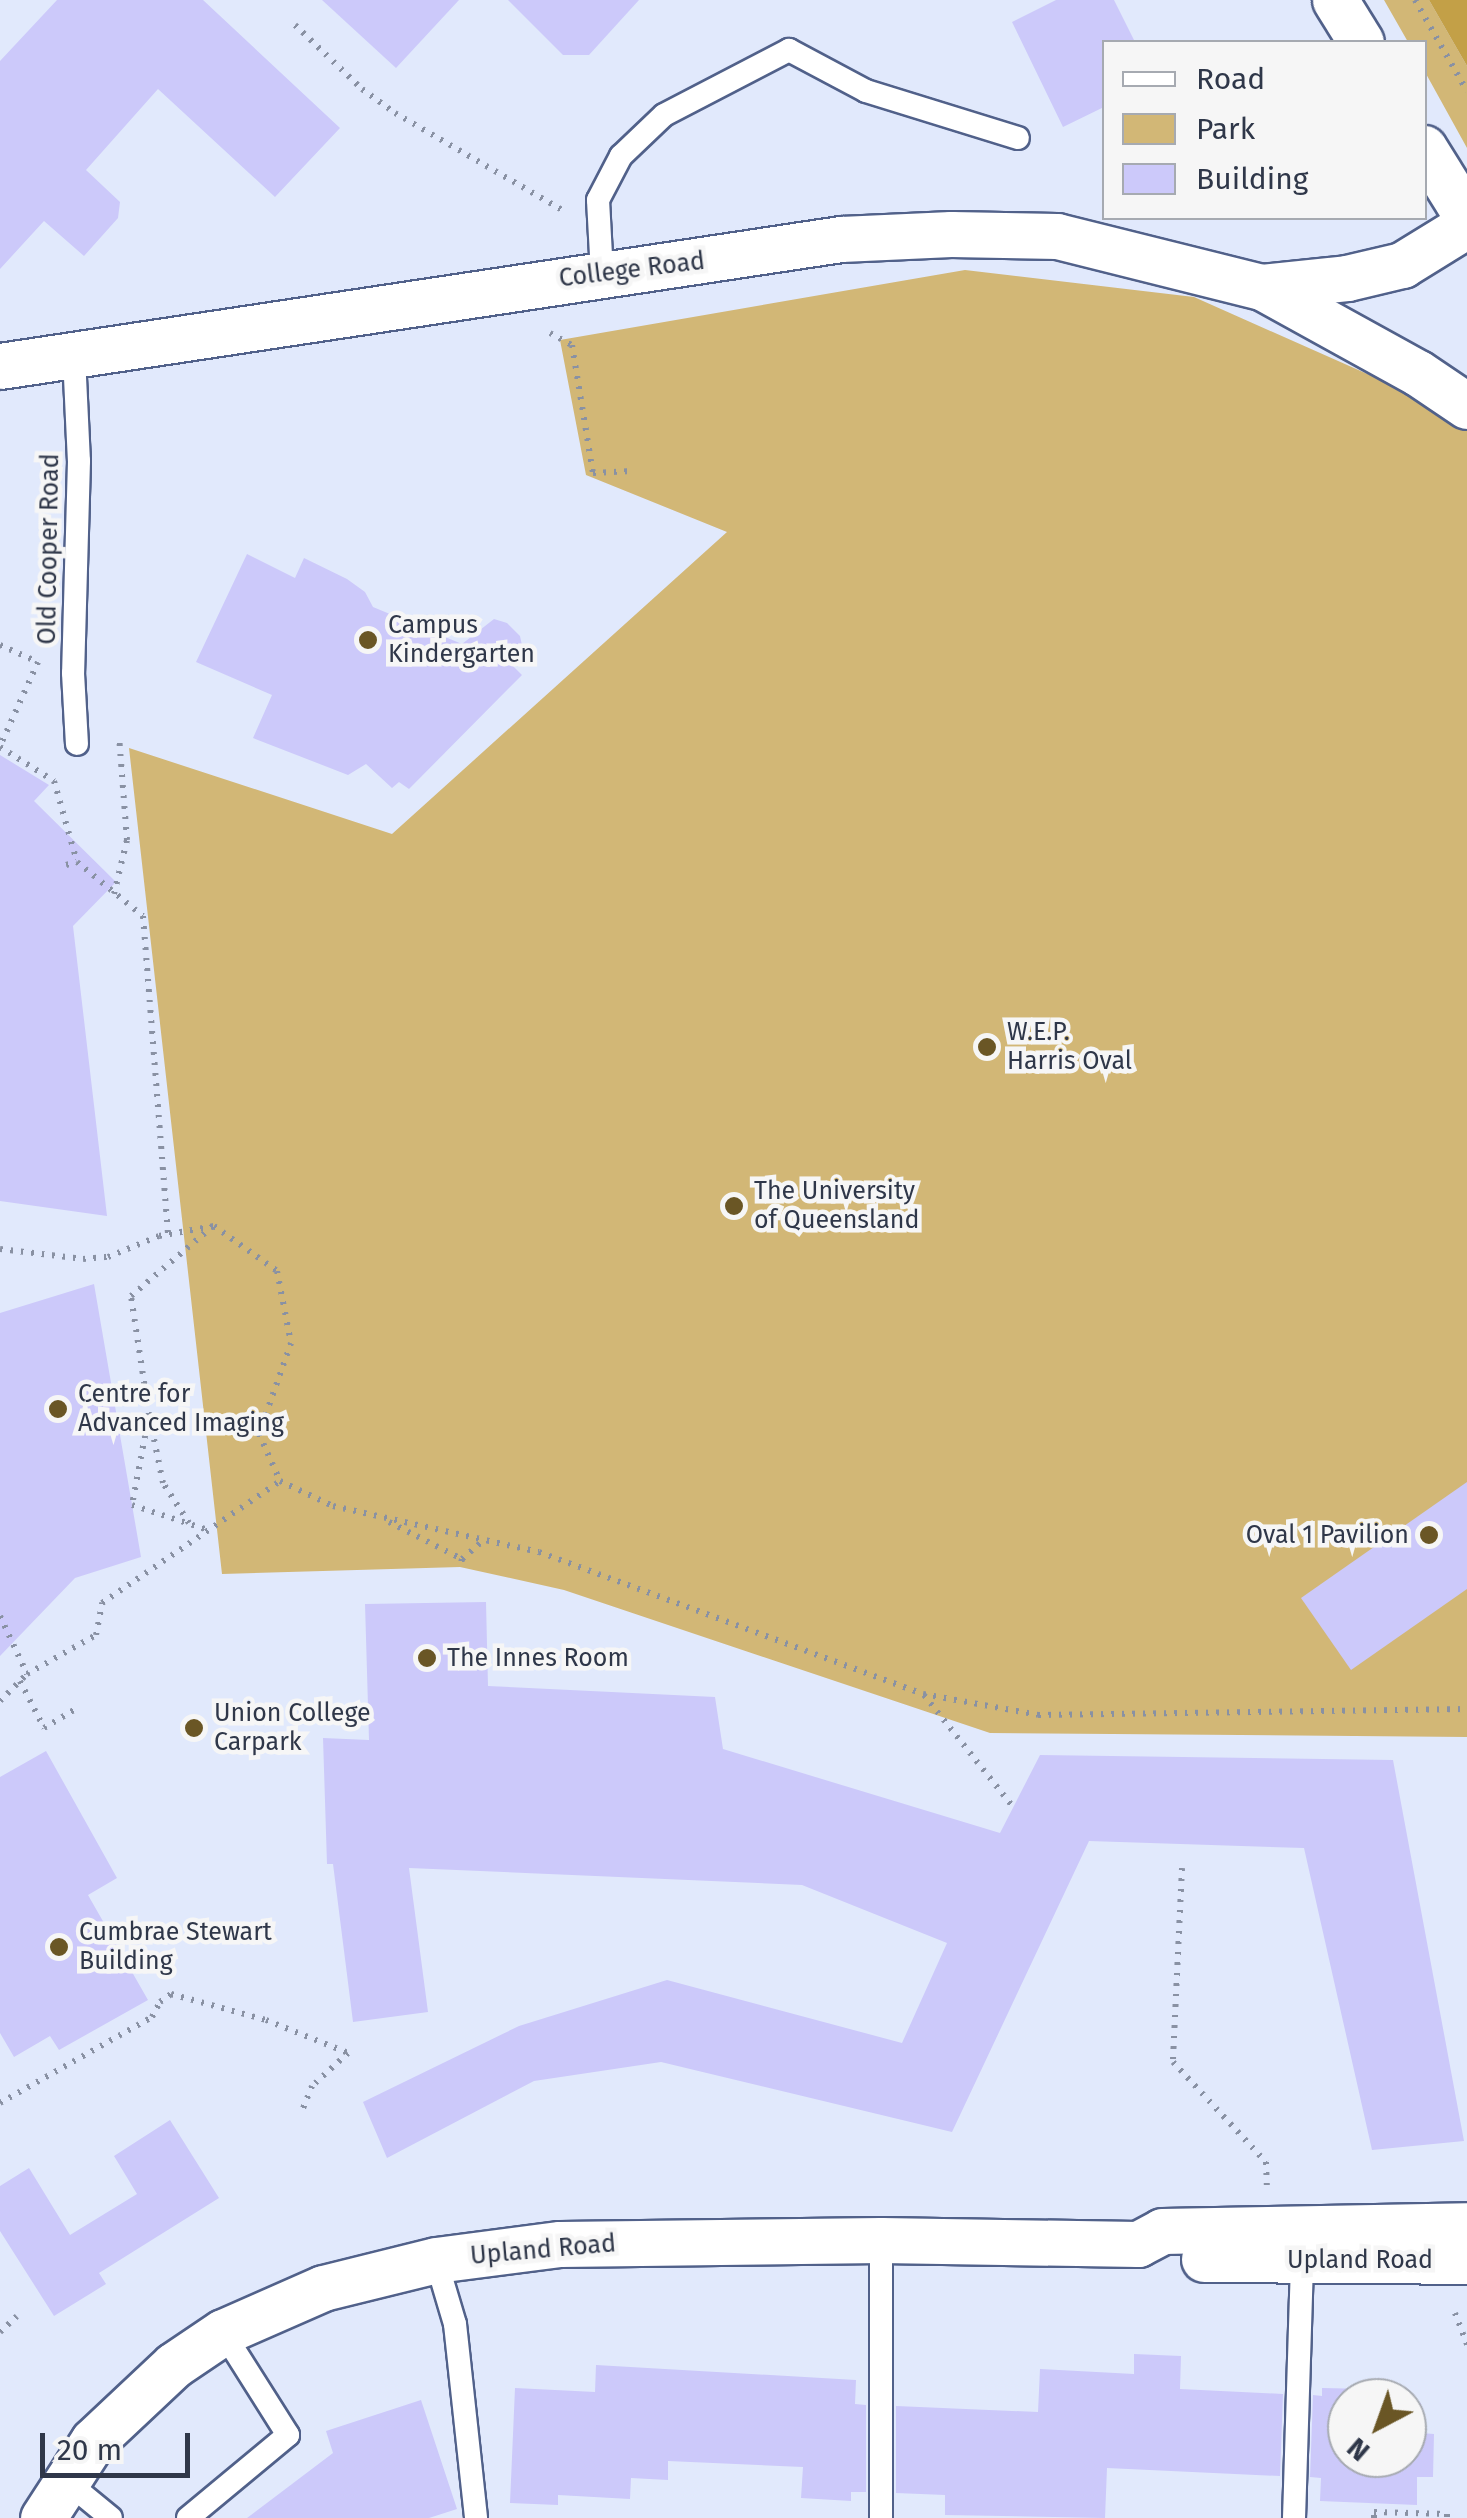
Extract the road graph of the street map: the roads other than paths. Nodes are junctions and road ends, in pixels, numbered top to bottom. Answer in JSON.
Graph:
{"nodes":[{"id":1,"x":1335,"y":0,"type":"edge"},
{"id":2,"x":1361,"y":40,"type":"edge"},
{"id":3,"x":1018,"y":138,"type":"dead end"},
{"id":4,"x":1427,"y":153,"type":"edge"},
{"id":5,"x":1467,"y":217,"type":"edge"},
{"id":6,"x":1467,"y":226,"type":"edge"},
{"id":7,"x":602,"y":274,"type":"junction"},
{"id":8,"x":1262,"y":287,"type":"junction"},
{"id":9,"x":74,"y":356,"type":"junction"},
{"id":10,"x":0,"y":366,"type":"edge"},
{"id":11,"x":1467,"y":406,"type":"edge"},
{"id":12,"x":78,"y":744,"type":"dead end"},
{"id":13,"x":1467,"y":2225,"type":"edge"},
{"id":14,"x":881,"y":2240,"type":"junction"},
{"id":15,"x":1138,"y":2244,"type":"junction"},
{"id":16,"x":436,"y":2260,"type":"junction"},
{"id":17,"x":1302,"y":2260,"type":"junction"},
{"id":18,"x":1467,"y":2261,"type":"edge"},
{"id":19,"x":223,"y":2332,"type":"junction"},
{"id":20,"x":54,"y":2500,"type":"edge"},
{"id":21,"x":112,"y":2518,"type":"edge"},
{"id":22,"x":188,"y":2518,"type":"edge"},
{"id":23,"x":476,"y":2518,"type":"edge"},
{"id":24,"x":881,"y":2518,"type":"edge"},
{"id":25,"x":1294,"y":2518,"type":"edge"}],
"edges":[{"from":1,"to":2,"type":"street"},
{"from":3,"to":7,"type":"lane"},
{"from":4,"to":5,"type":"street"},
{"from":6,"to":8,"type":"street","name":"College Road"},
{"from":7,"to":8,"type":"street","name":"College Road"},
{"from":7,"to":9,"type":"street","name":"College Road"},
{"from":8,"to":11,"type":"street","name":"College Road"},
{"from":9,"to":10,"type":"street","name":"College Road"},
{"from":9,"to":12,"type":"lane","name":"Old Cooper Road"},
{"from":13,"to":15,"type":"street","name":"Upland Road"},
{"from":14,"to":15,"type":"street","name":"Upland Road"},
{"from":14,"to":16,"type":"street","name":"Upland Road"},
{"from":14,"to":24,"type":"lane"},
{"from":15,"to":17,"type":"street","name":"Upland Road"},
{"from":16,"to":19,"type":"street","name":"Upland Road"},
{"from":16,"to":23,"type":"lane"},
{"from":17,"to":18,"type":"street","name":"Upland Road"},
{"from":17,"to":25,"type":"lane"},
{"from":19,"to":20,"type":"street","name":"Upland Road"},
{"from":19,"to":22,"type":"lane"},
{"from":20,"to":21,"type":"lane"}]}
